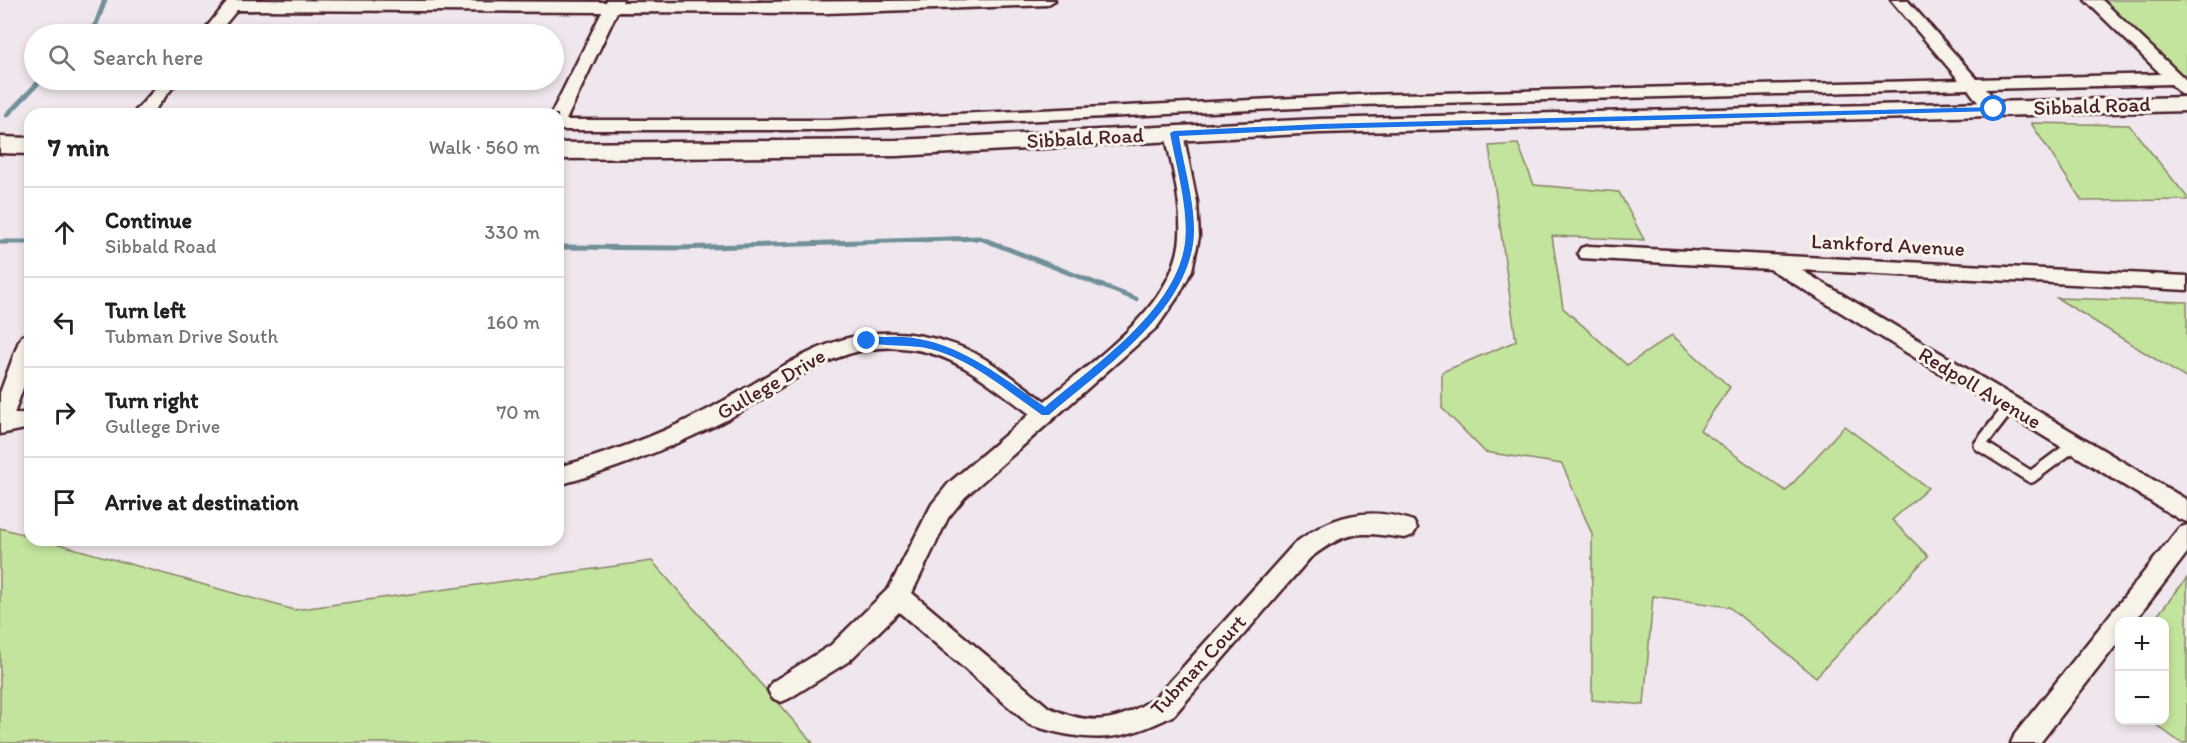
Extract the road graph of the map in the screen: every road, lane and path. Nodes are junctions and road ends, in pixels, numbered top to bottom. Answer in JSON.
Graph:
{"nodes":[{"id":1,"x":1047,"y":0,"type":"edge"},
{"id":2,"x":1899,"y":0,"type":"edge"},
{"id":3,"x":2093,"y":0,"type":"edge"},
{"id":4,"x":235,"y":2,"type":"edge"},
{"id":5,"x":422,"y":3,"type":"edge"},
{"id":6,"x":613,"y":4,"type":"edge"},
{"id":7,"x":217,"y":24,"type":"edge"},
{"id":8,"x":2181,"y":84,"type":"edge"},
{"id":9,"x":1973,"y":85,"type":"junction"},
{"id":10,"x":162,"y":90,"type":"edge"},
{"id":11,"x":2187,"y":104,"type":"edge"},
{"id":12,"x":147,"y":108,"type":"edge"},
{"id":13,"x":563,"y":108,"type":"edge"},
{"id":14,"x":1994,"y":109,"type":"junction"},
{"id":15,"x":564,"y":125,"type":"edge"},
{"id":16,"x":1174,"y":133,"type":"junction"},
{"id":17,"x":0,"y":145,"type":"edge"},
{"id":18,"x":24,"y":146,"type":"edge"},
{"id":19,"x":564,"y":152,"type":"edge"},
{"id":20,"x":1587,"y":253,"type":"dead end"},
{"id":21,"x":1774,"y":263,"type":"junction"},
{"id":22,"x":2187,"y":283,"type":"edge"},
{"id":23,"x":24,"y":355,"type":"edge"},
{"id":24,"x":2011,"y":405,"type":"junction"},
{"id":25,"x":1046,"y":413,"type":"junction"},
{"id":26,"x":24,"y":421,"type":"edge"},
{"id":27,"x":0,"y":424,"type":"edge"},
{"id":28,"x":2074,"y":445,"type":"junction"},
{"id":29,"x":564,"y":474,"type":"edge"},
{"id":30,"x":2187,"y":512,"type":"edge"},
{"id":31,"x":1405,"y":528,"type":"dead end"},
{"id":32,"x":2187,"y":535,"type":"edge"},
{"id":33,"x":898,"y":596,"type":"junction"},
{"id":34,"x":781,"y":690,"type":"dead end"},
{"id":35,"x":2024,"y":743,"type":"edge"}],
"edges":[{"from":1,"to":6,"type":"street"},
{"from":2,"to":9,"type":"street"},
{"from":3,"to":8,"type":"street"},
{"from":4,"to":5,"type":"street"},
{"from":4,"to":7,"type":"street"},
{"from":5,"to":6,"type":"street"},
{"from":6,"to":13,"type":"street"},
{"from":8,"to":9,"type":"street"},
{"from":9,"to":14,"type":"street"},
{"from":9,"to":15,"type":"street"},
{"from":10,"to":12,"type":"street"},
{"from":11,"to":14,"type":"street","name":"Sibbald Road"},
{"from":14,"to":16,"type":"street","name":"Sibbald Road"},
{"from":16,"to":19,"type":"street","name":"Sibbald Road"},
{"from":16,"to":25,"type":"street"},
{"from":17,"to":18,"type":"street"},
{"from":20,"to":21,"type":"street","name":"Lankford Avenue"},
{"from":21,"to":22,"type":"street","name":"Lankford Avenue"},
{"from":21,"to":24,"type":"street","name":"Redpoll Avenue"},
{"from":23,"to":27,"type":"street"},
{"from":24,"to":28,"type":"street","name":"Redpoll Avenue"},
{"from":24,"to":28,"type":"lane"},
{"from":25,"to":29,"type":"street","name":"Gullege Drive"},
{"from":25,"to":33,"type":"street"},
{"from":26,"to":27,"type":"street"},
{"from":28,"to":30,"type":"street","name":"Redpoll Avenue"},
{"from":31,"to":33,"type":"street","name":"Tubman Court"},
{"from":32,"to":35,"type":"street"},
{"from":33,"to":34,"type":"street"}]}
